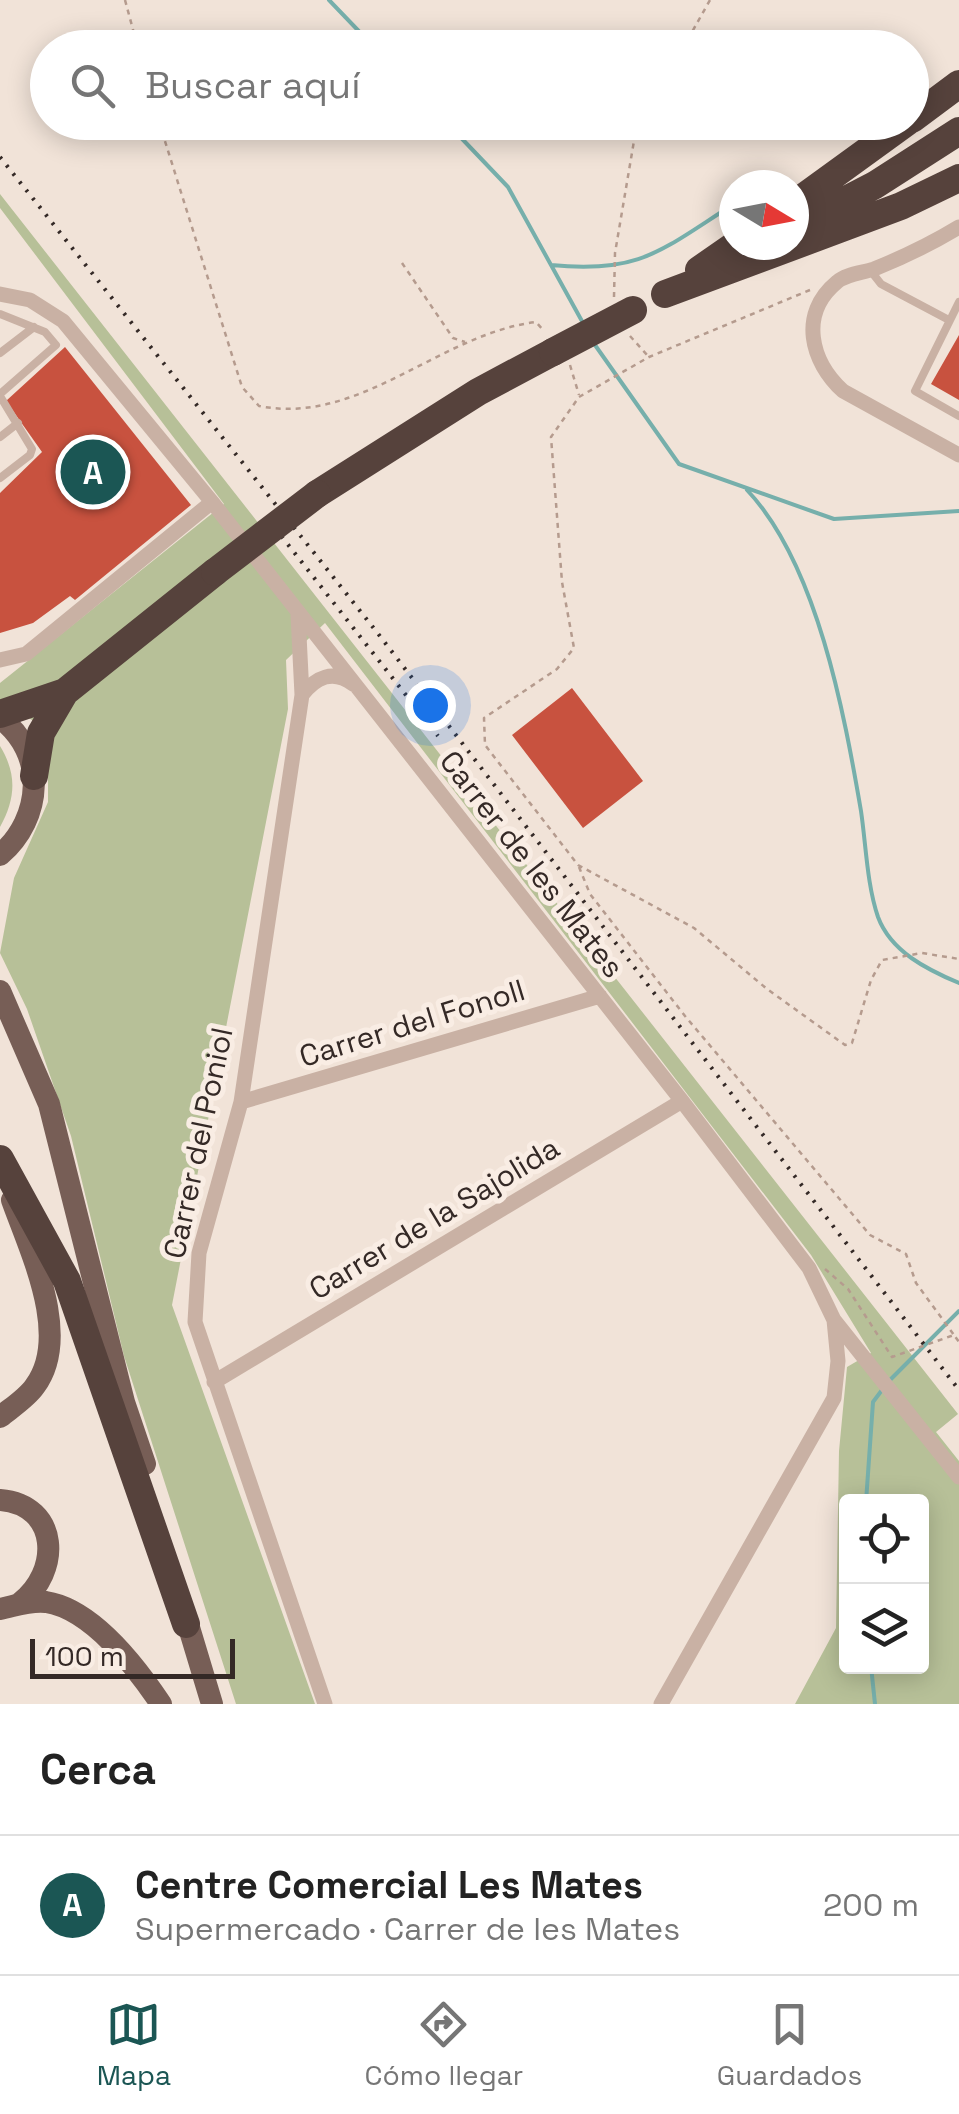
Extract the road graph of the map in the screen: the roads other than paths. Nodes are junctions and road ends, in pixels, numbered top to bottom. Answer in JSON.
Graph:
{"nodes":[{"id":1,"x":959,"y":84,"type":"edge"},
{"id":2,"x":929,"y":107,"type":"edge"},
{"id":3,"x":959,"y":131,"type":"edge"},
{"id":4,"x":883,"y":140,"type":"edge"},
{"id":5,"x":959,"y":178,"type":"edge"},
{"id":6,"x":809,"y":193,"type":"edge"},
{"id":7,"x":809,"y":219,"type":"edge"},
{"id":8,"x":959,"y":228,"type":"edge"},
{"id":9,"x":719,"y":256,"type":"edge"},
{"id":10,"x":730,"y":260,"type":"edge"},
{"id":11,"x":870,"y":270,"type":"junction"},
{"id":12,"x":0,"y":294,"type":"edge"},
{"id":13,"x":665,"y":294,"type":"junction"},
{"id":14,"x":959,"y":302,"type":"edge"},
{"id":15,"x":0,"y":314,"type":"edge"},
{"id":16,"x":947,"y":319,"type":"junction"},
{"id":17,"x":34,"y":326,"type":"junction"},
{"id":18,"x":0,"y":353,"type":"edge"},
{"id":19,"x":0,"y":395,"type":"edge"},
{"id":20,"x":959,"y":416,"type":"edge"},
{"id":21,"x":18,"y":423,"type":"junction"},
{"id":22,"x":0,"y":437,"type":"edge"},
{"id":23,"x":959,"y":455,"type":"edge"},
{"id":24,"x":0,"y":478,"type":"edge"},
{"id":25,"x":212,"y":502,"type":"junction"},
{"id":26,"x":297,"y":612,"type":"junction"},
{"id":27,"x":328,"y":650,"type":"junction"},
{"id":28,"x":0,"y":660,"type":"edge"},
{"id":29,"x":65,"y":692,"type":"junction"},
{"id":30,"x":362,"y":692,"type":"junction"},
{"id":31,"x":302,"y":695,"type":"junction"},
{"id":32,"x":0,"y":716,"type":"edge"},
{"id":33,"x":34,"y":776,"type":"junction"},
{"id":34,"x":0,"y":855,"type":"edge"},
{"id":35,"x":0,"y":991,"type":"edge"},
{"id":36,"x":600,"y":996,"type":"junction"},
{"id":37,"x":682,"y":1101,"type":"junction"},
{"id":38,"x":241,"y":1102,"type":"junction"},
{"id":39,"x":0,"y":1162,"type":"edge"},
{"id":40,"x":834,"y":1320,"type":"junction"},
{"id":41,"x":214,"y":1382,"type":"junction"},
{"id":42,"x":0,"y":1417,"type":"edge"},
{"id":43,"x":959,"y":1478,"type":"edge"},
{"id":44,"x":0,"y":1500,"type":"edge"},
{"id":45,"x":10,"y":1606,"type":"edge"},
{"id":46,"x":186,"y":1624,"type":"junction"},
{"id":47,"x":160,"y":1704,"type":"edge"},
{"id":48,"x":212,"y":1704,"type":"edge"},
{"id":49,"x":325,"y":1704,"type":"edge"},
{"id":50,"x":661,"y":1704,"type":"edge"}],
"edges":[{"from":1,"to":2,"type":"highway"},
{"from":3,"to":7,"type":"highway"},
{"from":4,"to":6,"type":"highway"},
{"from":5,"to":13,"type":"highway"},
{"from":8,"to":11,"type":"street"},
{"from":9,"to":13,"type":"highway"},
{"from":10,"to":13,"type":"highway"},
{"from":11,"to":16,"type":"lane"},
{"from":11,"to":23,"type":"street"},
{"from":12,"to":25,"type":"street","name":"Carrer de les Mates"},
{"from":13,"to":29,"type":"highway","bridge":true},
{"from":14,"to":16,"type":"lane"},
{"from":15,"to":17,"type":"lane"},
{"from":16,"to":20,"type":"lane"},
{"from":17,"to":18,"type":"lane"},
{"from":17,"to":19,"type":"lane"},
{"from":19,"to":21,"type":"lane"},
{"from":21,"to":22,"type":"lane"},
{"from":21,"to":24,"type":"lane"},
{"from":25,"to":26,"type":"street","name":"Carrer de les Mates"},
{"from":25,"to":28,"type":"street"},
{"from":26,"to":27,"type":"street","name":"Carrer de les Mates"},
{"from":26,"to":31,"type":"street","name":"Carrer del Poniol"},
{"from":27,"to":30,"type":"street","name":"Carrer de les Mates"},
{"from":27,"to":31,"type":"street","name":"Carrer del Poniol"},
{"from":29,"to":32,"type":"highway"},
{"from":29,"to":33,"type":"highway"},
{"from":30,"to":31,"type":"street"},
{"from":30,"to":36,"type":"street","name":"Carrer de les Mates"},
{"from":31,"to":38,"type":"street","name":"Carrer del Poniol"},
{"from":32,"to":33,"type":"main road"},
{"from":33,"to":34,"type":"main road"},
{"from":35,"to":46,"type":"main road"},
{"from":36,"to":37,"type":"street","name":"Carrer de les Mates"},
{"from":36,"to":38,"type":"street","name":"Carrer del Fonoll"},
{"from":37,"to":40,"type":"street","name":"Carrer de les Mates"},
{"from":37,"to":41,"type":"street","name":"Carrer de la Sajolida"},
{"from":38,"to":41,"type":"street","name":"Carrer del Poniol"},
{"from":39,"to":42,"type":"main road"},
{"from":39,"to":46,"type":"highway"},
{"from":40,"to":43,"type":"street"},
{"from":40,"to":50,"type":"street"},
{"from":41,"to":49,"type":"street","name":"Carrer del Poniol"},
{"from":44,"to":45,"type":"main road"},
{"from":45,"to":47,"type":"main road"},
{"from":46,"to":48,"type":"main road"}]}
